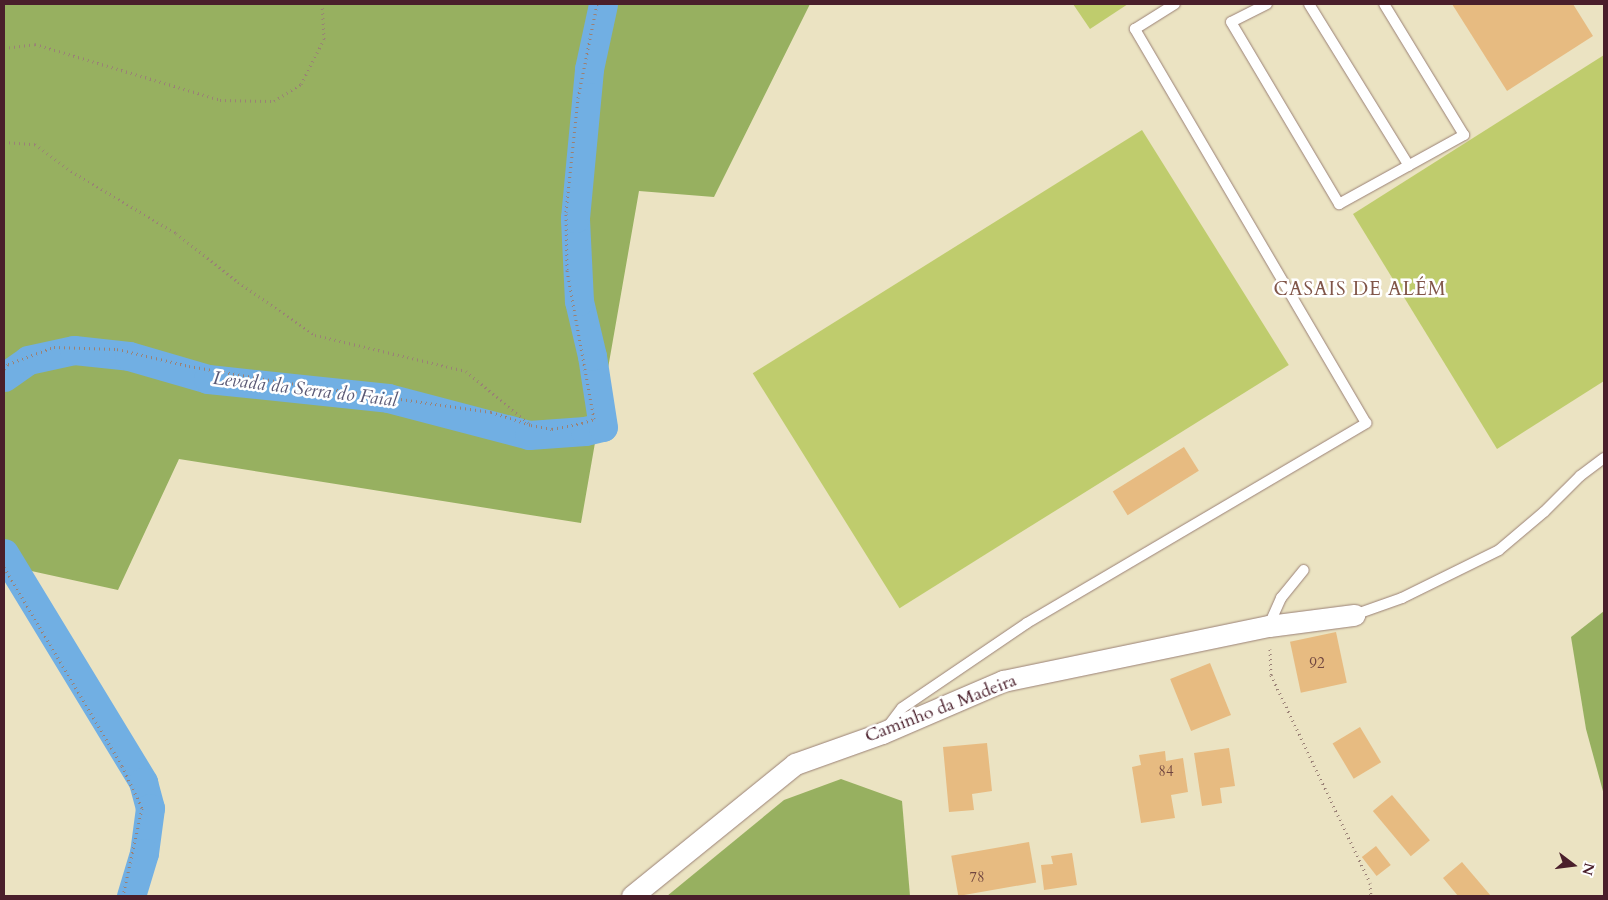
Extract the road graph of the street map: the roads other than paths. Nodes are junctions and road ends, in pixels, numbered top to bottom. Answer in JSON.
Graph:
{"nodes":[{"id":1,"x":1175,"y":4,"type":"edge"},
{"id":2,"x":1267,"y":4,"type":"edge"},
{"id":3,"x":1309,"y":4,"type":"edge"},
{"id":4,"x":1384,"y":4,"type":"edge"},
{"id":5,"x":1409,"y":166,"type":"junction"},
{"id":6,"x":1604,"y":458,"type":"edge"},
{"id":7,"x":1304,"y":570,"type":"dead end"},
{"id":8,"x":1354,"y":615,"type":"joint"},
{"id":9,"x":1269,"y":626,"type":"junction"},
{"id":10,"x":882,"y":733,"type":"junction"},
{"id":11,"x":632,"y":896,"type":"edge"}],
"edges":[{"from":1,"to":10,"type":"lane"},
{"from":2,"to":5,"type":"lane"},
{"from":3,"to":5,"type":"lane"},
{"from":4,"to":5,"type":"lane"},
{"from":6,"to":8,"type":"lane"},
{"from":7,"to":9,"type":"lane"},
{"from":8,"to":9,"type":"street","name":"Caminho da Madeira"},
{"from":9,"to":10,"type":"street","name":"Caminho da Madeira"},
{"from":10,"to":11,"type":"street","name":"Caminho da Madeira"}]}
